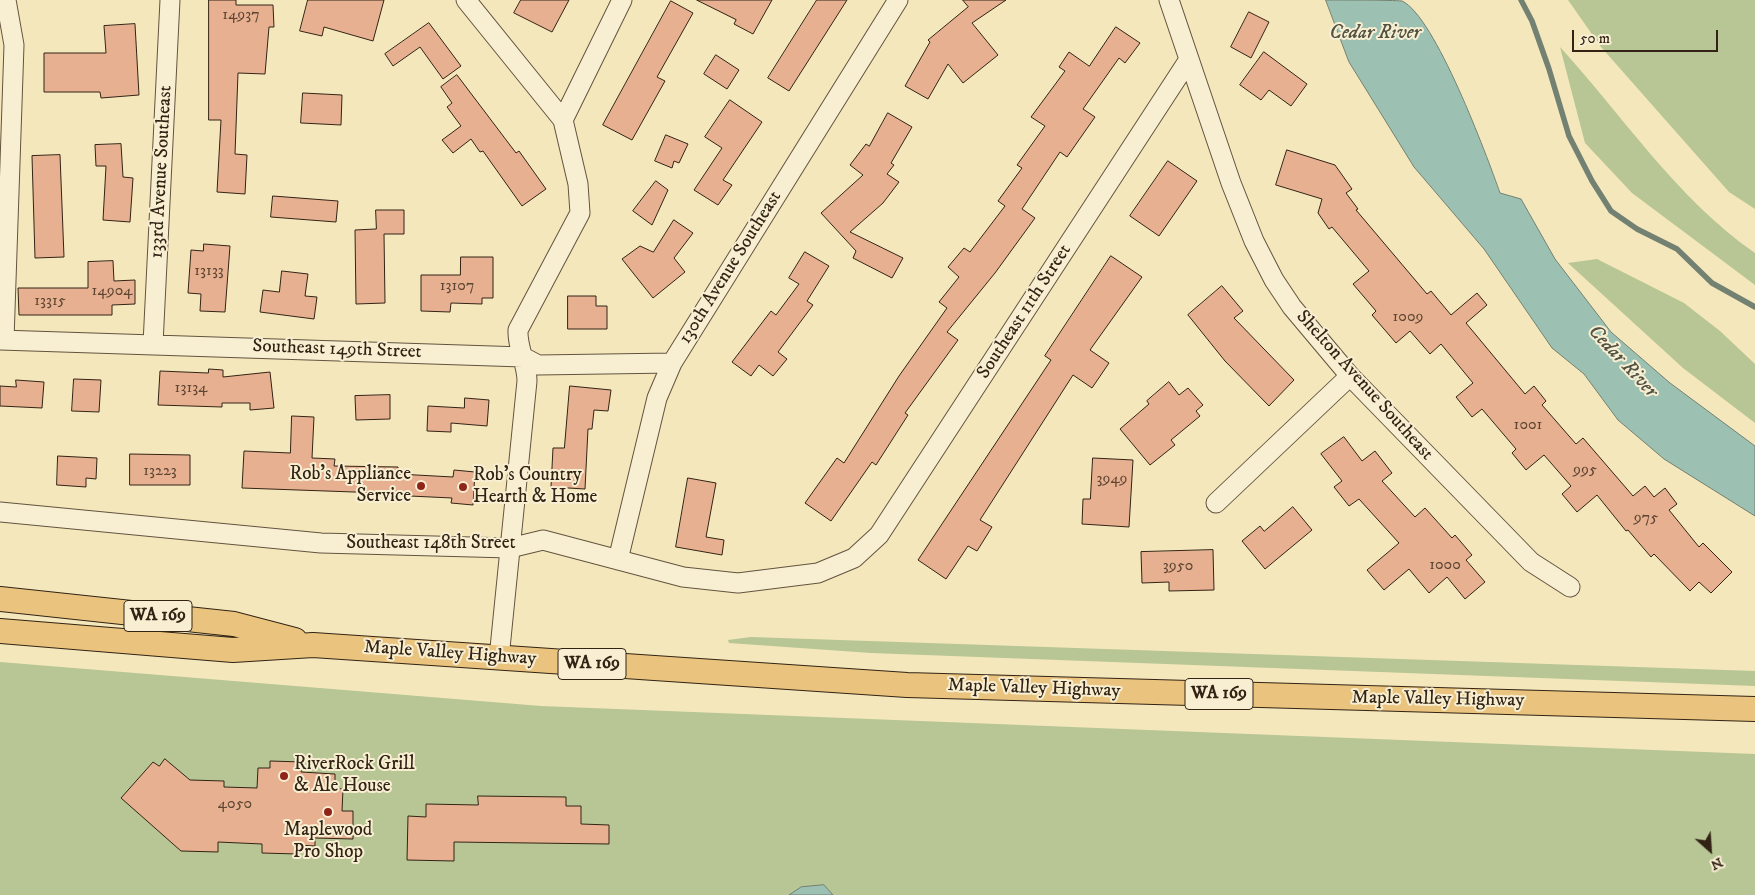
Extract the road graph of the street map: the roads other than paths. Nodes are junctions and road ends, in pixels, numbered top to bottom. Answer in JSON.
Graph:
{"nodes":[{"id":1,"x":6,"y":0,"type":"edge"},
{"id":2,"x":170,"y":0,"type":"edge"},
{"id":3,"x":466,"y":0,"type":"edge"},
{"id":4,"x":622,"y":0,"type":"edge"},
{"id":5,"x":898,"y":0,"type":"edge"},
{"id":6,"x":1169,"y":0,"type":"edge"},
{"id":7,"x":1188,"y":61,"type":"junction"},
{"id":8,"x":564,"y":120,"type":"junction"},
{"id":9,"x":2,"y":340,"type":"edge"},
{"id":10,"x":153,"y":344,"type":"junction"},
{"id":11,"x":523,"y":357,"type":"junction"},
{"id":12,"x":672,"y":363,"type":"junction"},
{"id":13,"x":1350,"y":376,"type":"junction"},
{"id":14,"x":1216,"y":503,"type":"dead end"},
{"id":15,"x":0,"y":512,"type":"edge"},
{"id":16,"x":510,"y":548,"type":"junction"},
{"id":17,"x":854,"y":558,"type":"joint"},
{"id":18,"x":618,"y":560,"type":"junction"},
{"id":19,"x":1570,"y":587,"type":"dead end"},
{"id":20,"x":0,"y":600,"type":"edge"},
{"id":21,"x":0,"y":631,"type":"edge"},
{"id":22,"x":313,"y":644,"type":"junction"},
{"id":23,"x":499,"y":658,"type":"junction"},
{"id":24,"x":1755,"y":709,"type":"edge"}],
"edges":[{"from":1,"to":9,"type":"street"},
{"from":2,"to":10,"type":"street","name":"133rd Avenue Southeast"},
{"from":3,"to":8,"type":"street"},
{"from":4,"to":8,"type":"street"},
{"from":5,"to":12,"type":"street","name":"130th Avenue Southeast"},
{"from":6,"to":7,"type":"street","name":"Shelton Avenue Southeast"},
{"from":7,"to":13,"type":"street","name":"Shelton Avenue Southeast"},
{"from":7,"to":17,"type":"street","name":"Southeast 11th Street"},
{"from":8,"to":11,"type":"street"},
{"from":9,"to":10,"type":"street","name":"Southeast 149th Street"},
{"from":10,"to":11,"type":"street","name":"Southeast 149th Street"},
{"from":11,"to":12,"type":"street","name":"Southeast 149th Street"},
{"from":11,"to":16,"type":"street"},
{"from":12,"to":18,"type":"street","name":"130th Avenue Southeast"},
{"from":13,"to":14,"type":"street"},
{"from":13,"to":19,"type":"street","name":"Shelton Avenue Southeast"},
{"from":15,"to":16,"type":"street","name":"Southeast 148th Street"},
{"from":16,"to":18,"type":"street","name":"Southeast 148th Street"},
{"from":16,"to":23,"type":"street"},
{"from":17,"to":18,"type":"street","name":"Southeast 148th Street"},
{"from":20,"to":22,"type":"main road","name":"Maple Valley Highway","number":"WA 169"},
{"from":21,"to":22,"type":"main road","name":"Maple Valley Highway","number":"WA 169"},
{"from":22,"to":23,"type":"main road","name":"Maple Valley Highway","number":"WA 169"},
{"from":23,"to":24,"type":"main road","name":"Maple Valley Highway","number":"WA 169"}]}
